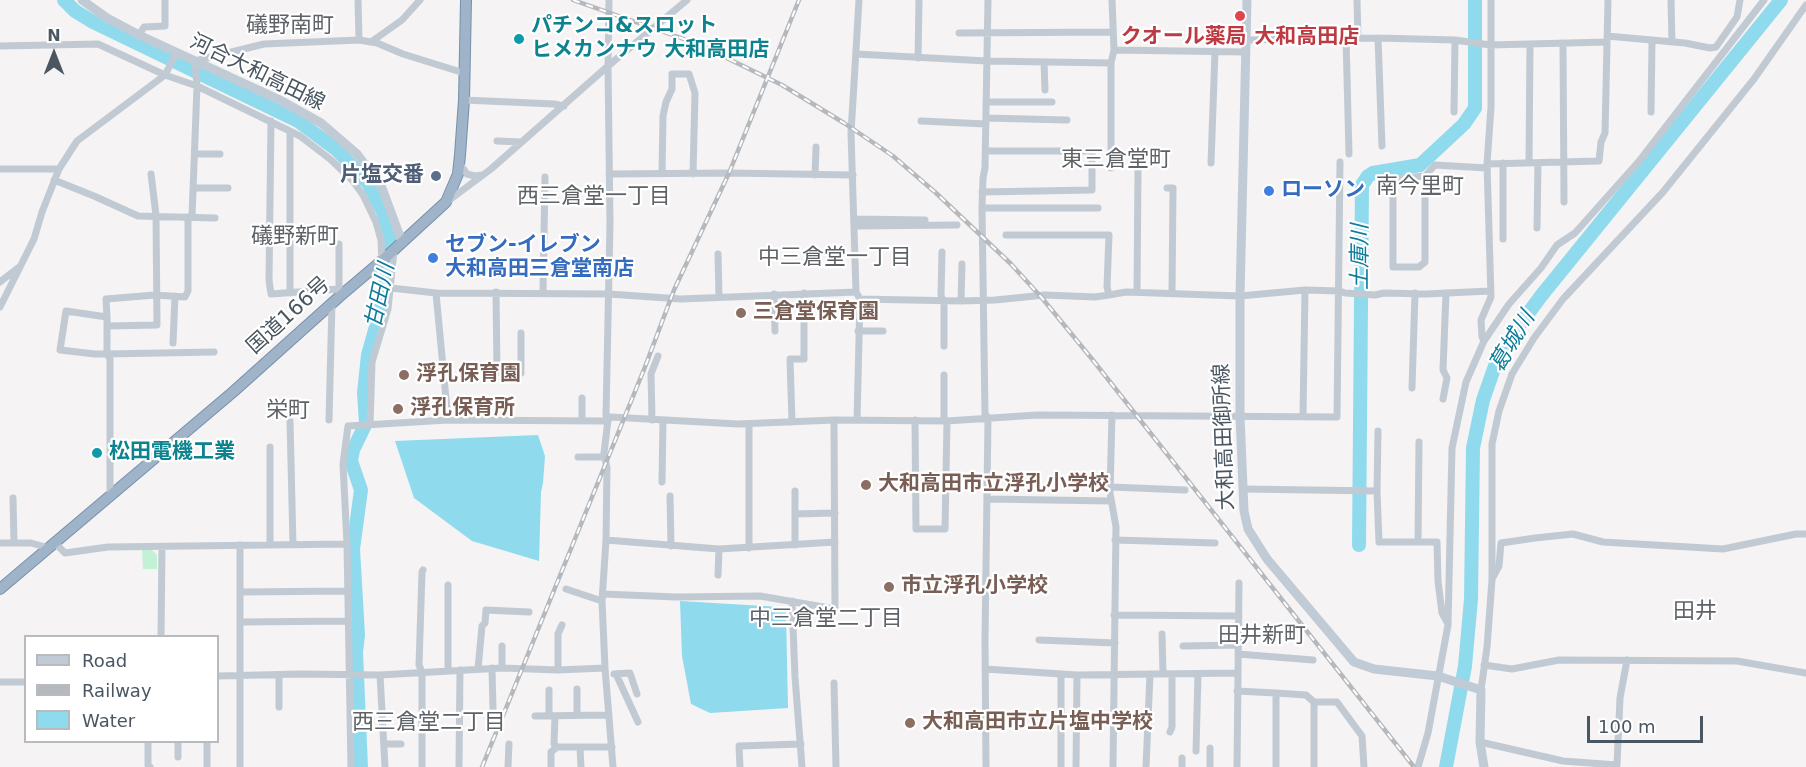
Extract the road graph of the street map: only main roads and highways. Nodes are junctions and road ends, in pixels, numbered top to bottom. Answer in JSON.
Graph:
{"nodes":[{"id":1,"x":82,"y":0,"type":"edge"},
{"id":2,"x":466,"y":0,"type":"edge"},
{"id":3,"x":1247,"y":0,"type":"edge"},
{"id":4,"x":402,"y":242,"type":"junction"},
{"id":5,"x":0,"y":589,"type":"edge"},
{"id":6,"x":1484,"y":767,"type":"edge"}],
"edges":[{"from":1,"to":4,"type":"main road","name":"河合大和高田線"},
{"from":2,"to":4,"type":"highway","name":"国道166号"},
{"from":3,"to":6,"type":"main road","name":"大和高田御所線"},
{"from":4,"to":5,"type":"highway","name":"国道166号"}]}
